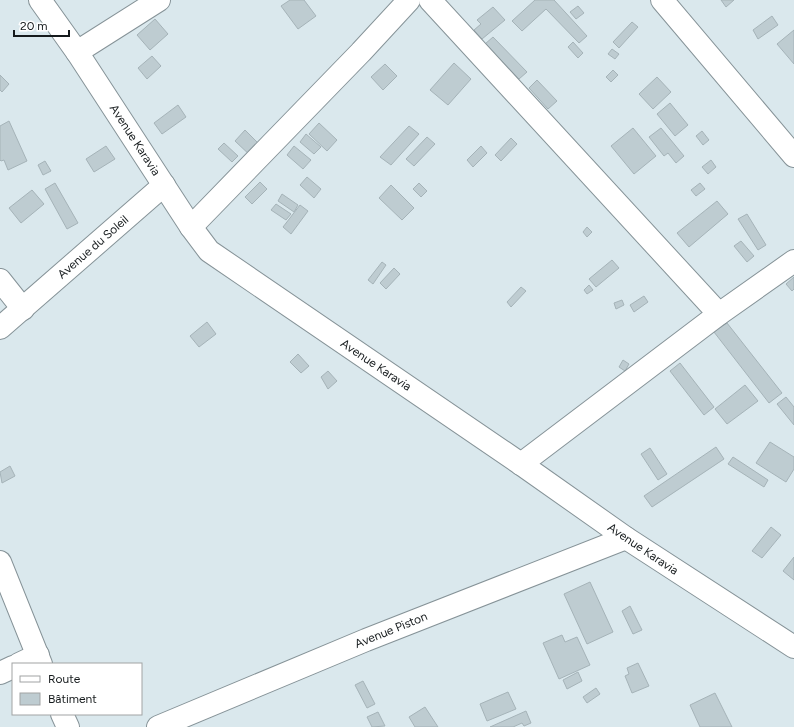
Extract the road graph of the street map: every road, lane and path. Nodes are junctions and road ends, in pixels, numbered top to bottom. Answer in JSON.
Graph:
{"nodes":[{"id":1,"x":40,"y":0,"type":"edge"},
{"id":2,"x":159,"y":0,"type":"edge"},
{"id":3,"x":409,"y":0,"type":"edge"},
{"id":4,"x":430,"y":0,"type":"edge"},
{"id":5,"x":662,"y":0,"type":"edge"},
{"id":6,"x":77,"y":52,"type":"junction"},
{"id":7,"x":794,"y":156,"type":"edge"},
{"id":8,"x":164,"y":185,"type":"junction"},
{"id":9,"x":191,"y":227,"type":"junction"},
{"id":10,"x":794,"y":261,"type":"edge"},
{"id":11,"x":0,"y":280,"type":"edge"},
{"id":12,"x":23,"y":308,"type":"junction"},
{"id":13,"x":719,"y":314,"type":"junction"},
{"id":14,"x":0,"y":328,"type":"edge"},
{"id":15,"x":521,"y":464,"type":"junction"},
{"id":16,"x":626,"y":538,"type":"junction"},
{"id":17,"x":0,"y":562,"type":"edge"},
{"id":18,"x":794,"y":647,"type":"edge"},
{"id":19,"x":33,"y":661,"type":"edge"},
{"id":20,"x":12,"y":667,"type":"edge"},
{"id":21,"x":0,"y":673,"type":"edge"},
{"id":22,"x":62,"y":715,"type":"edge"},
{"id":23,"x":68,"y":727,"type":"edge"},
{"id":24,"x":158,"y":727,"type":"edge"}],
"edges":[{"from":1,"to":6,"type":"street","name":"Avenue Karavia"},
{"from":2,"to":6,"type":"street"},
{"from":3,"to":9,"type":"street"},
{"from":4,"to":13,"type":"street"},
{"from":5,"to":7,"type":"street"},
{"from":6,"to":8,"type":"street","name":"Avenue Karavia"},
{"from":8,"to":9,"type":"street","name":"Avenue Karavia"},
{"from":8,"to":12,"type":"street","name":"Avenue du Soleil"},
{"from":9,"to":15,"type":"street","name":"Avenue Karavia"},
{"from":10,"to":13,"type":"street"},
{"from":11,"to":12,"type":"street"},
{"from":12,"to":14,"type":"street","name":"Avenue du Soleil"},
{"from":13,"to":15,"type":"street"},
{"from":15,"to":16,"type":"street","name":"Avenue Karavia"},
{"from":16,"to":18,"type":"street","name":"Avenue Karavia"},
{"from":16,"to":24,"type":"street","name":"Avenue Piston"},
{"from":17,"to":19,"type":"street"},
{"from":20,"to":21,"type":"street"},
{"from":22,"to":23,"type":"street"}]}
